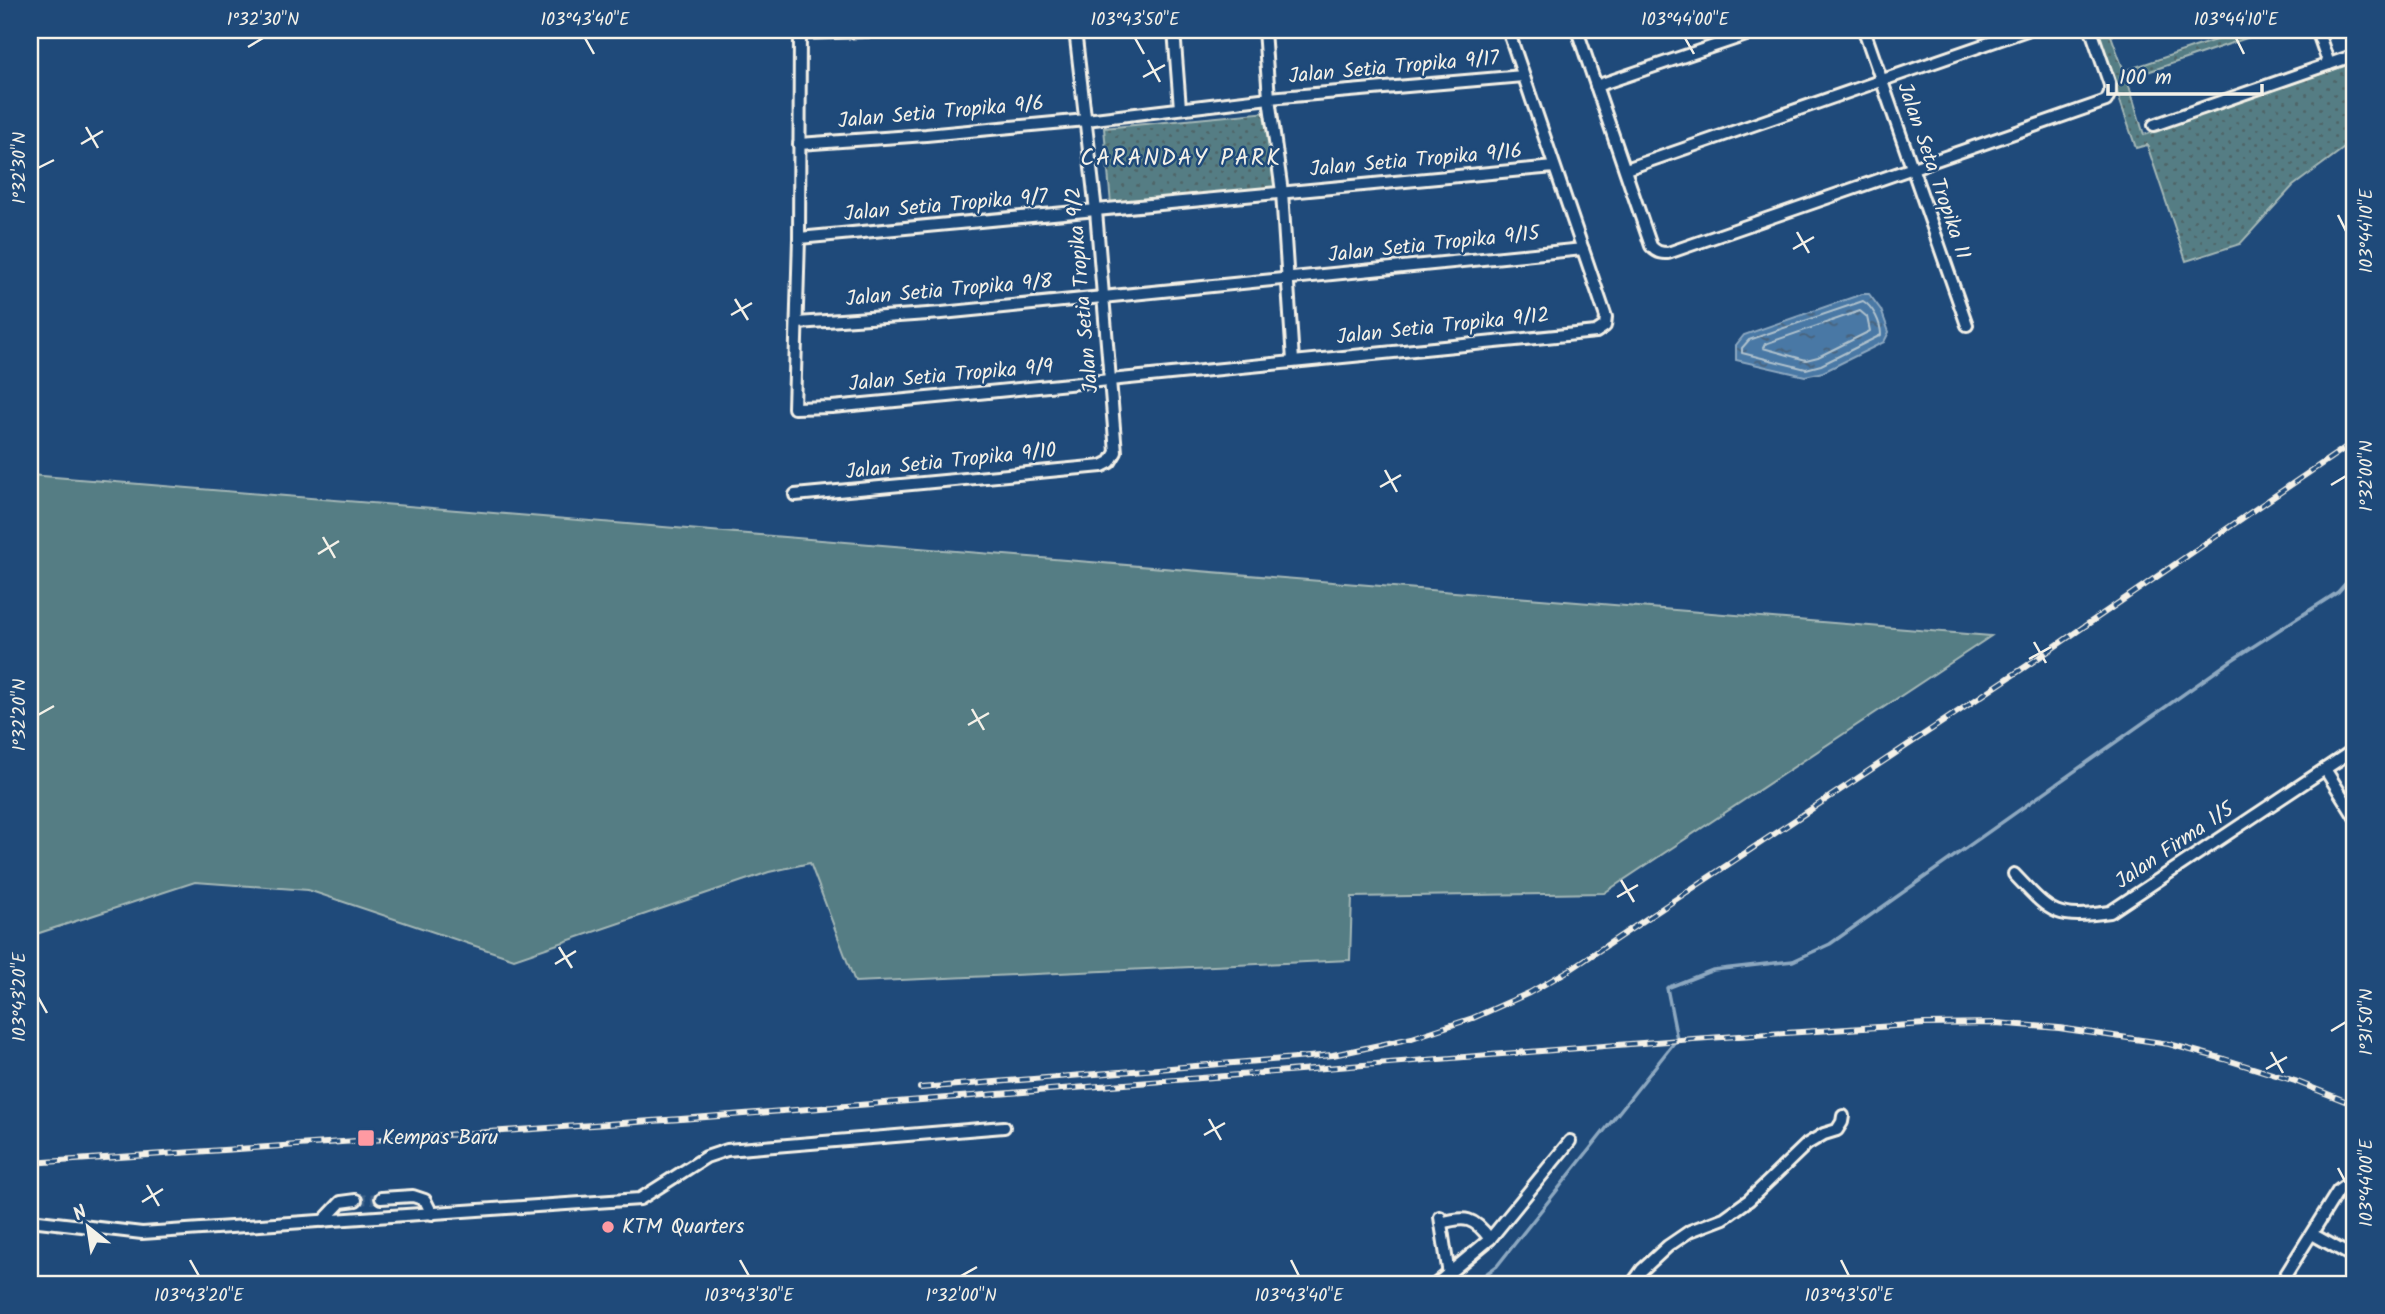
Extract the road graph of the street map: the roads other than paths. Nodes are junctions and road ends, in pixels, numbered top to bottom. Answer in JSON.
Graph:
{"nodes":[{"id":1,"x":898,"y":30,"type":"edge"},
{"id":2,"x":1075,"y":30,"type":"edge"},
{"id":3,"x":1174,"y":30,"type":"edge"},
{"id":4,"x":1264,"y":30,"type":"edge"},
{"id":5,"x":1508,"y":30,"type":"edge"},
{"id":6,"x":1577,"y":30,"type":"edge"},
{"id":7,"x":1761,"y":30,"type":"edge"},
{"id":8,"x":1864,"y":30,"type":"edge"},
{"id":9,"x":2027,"y":30,"type":"edge"},
{"id":10,"x":2091,"y":30,"type":"edge"},
{"id":11,"x":2317,"y":30,"type":"edge"},
{"id":12,"x":800,"y":31,"type":"edge"},
{"id":13,"x":2355,"y":55,"type":"edge"},
{"id":14,"x":2329,"y":64,"type":"junction"},
{"id":15,"x":1523,"y":76,"type":"junction"},
{"id":16,"x":1881,"y":80,"type":"junction"},
{"id":17,"x":1597,"y":86,"type":"junction"},
{"id":18,"x":1269,"y":98,"type":"junction"},
{"id":19,"x":1180,"y":108,"type":"junction"},
{"id":20,"x":1086,"y":120,"type":"junction"},
{"id":21,"x":2154,"y":125,"type":"dead end"},
{"id":22,"x":799,"y":144,"type":"junction"},
{"id":23,"x":1554,"y":167,"type":"junction"},
{"id":24,"x":1626,"y":169,"type":"junction"},
{"id":25,"x":1912,"y":169,"type":"junction"},
{"id":26,"x":1282,"y":192,"type":"junction"},
{"id":27,"x":1096,"y":211,"type":"junction"},
{"id":28,"x":799,"y":238,"type":"junction"},
{"id":29,"x":1583,"y":249,"type":"junction"},
{"id":30,"x":1288,"y":279,"type":"junction"},
{"id":31,"x":1103,"y":297,"type":"junction"},
{"id":32,"x":797,"y":323,"type":"junction"},
{"id":33,"x":1967,"y":325,"type":"dead end"},
{"id":34,"x":1293,"y":361,"type":"junction"},
{"id":35,"x":1112,"y":380,"type":"junction"},
{"id":36,"x":1110,"y":462,"type":"joint"},
{"id":37,"x":795,"y":495,"type":"dead end"},
{"id":38,"x":2355,"y":750,"type":"edge"},
{"id":39,"x":2325,"y":769,"type":"junction"},
{"id":40,"x":2355,"y":817,"type":"edge"},
{"id":41,"x":2014,"y":874,"type":"dead end"},
{"id":42,"x":1843,"y":1116,"type":"dead end"},
{"id":43,"x":1004,"y":1127,"type":"dead end"},
{"id":44,"x":1570,"y":1141,"type":"dead end"},
{"id":45,"x":2355,"y":1184,"type":"edge"},
{"id":46,"x":381,"y":1198,"type":"tunnel mouth"},
{"id":47,"x":356,"y":1200,"type":"tunnel mouth"},
{"id":48,"x":432,"y":1214,"type":"junction"},
{"id":49,"x":30,"y":1220,"type":"edge"},
{"id":50,"x":323,"y":1221,"type":"junction"},
{"id":51,"x":2312,"y":1234,"type":"junction"},
{"id":52,"x":1490,"y":1238,"type":"junction"},
{"id":53,"x":2355,"y":1258,"type":"edge"},
{"id":54,"x":1449,"y":1275,"type":"junction"},
{"id":55,"x":2283,"y":1281,"type":"edge"},
{"id":56,"x":1436,"y":1284,"type":"edge"},
{"id":57,"x":1632,"y":1284,"type":"edge"},
{"id":58,"x":2297,"y":1284,"type":"edge"}],
"edges":[{"from":1,"to":12,"type":"street"},
{"from":2,"to":20,"type":"street","name":"Jalan Setia Tropika 9/2"},
{"from":3,"to":19,"type":"street"},
{"from":4,"to":18,"type":"street"},
{"from":5,"to":15,"type":"street"},
{"from":6,"to":17,"type":"street"},
{"from":7,"to":17,"type":"street"},
{"from":8,"to":16,"type":"street","name":"Jalan Seta Tropika 11"},
{"from":9,"to":16,"type":"street"},
{"from":10,"to":25,"type":"street"},
{"from":11,"to":14,"type":"street"},
{"from":12,"to":22,"type":"street"},
{"from":13,"to":14,"type":"street"},
{"from":14,"to":21,"type":"street"},
{"from":15,"to":18,"type":"street","name":"Jalan Setia Tropika 9/17"},
{"from":15,"to":23,"type":"street"},
{"from":16,"to":24,"type":"street"},
{"from":16,"to":25,"type":"street","name":"Jalan Seta Tropika 11"},
{"from":17,"to":24,"type":"street"},
{"from":18,"to":19,"type":"street","name":"Jalan Setia Tropika 9/17"},
{"from":18,"to":26,"type":"street"},
{"from":19,"to":20,"type":"street","name":"Jalan Setia Tropika 9/6"},
{"from":20,"to":22,"type":"street","name":"Jalan Setia Tropika 9/6"},
{"from":20,"to":27,"type":"street","name":"Jalan Setia Tropika 9/2"},
{"from":22,"to":28,"type":"street"},
{"from":23,"to":26,"type":"street","name":"Jalan Setia Tropika 9/16"},
{"from":23,"to":29,"type":"street"},
{"from":24,"to":25,"type":"street"},
{"from":25,"to":33,"type":"street","name":"Jalan Seta Tropika 11"},
{"from":26,"to":27,"type":"street","name":"Jalan Setia Tropika 9/16"},
{"from":26,"to":30,"type":"street"},
{"from":27,"to":28,"type":"street","name":"Jalan Setia Tropika 9/7"},
{"from":27,"to":31,"type":"street","name":"Jalan Setia Tropika 9/2"},
{"from":28,"to":32,"type":"street"},
{"from":29,"to":30,"type":"street","name":"Jalan Setia Tropika 9/15"},
{"from":29,"to":34,"type":"street","name":"Jalan Setia Tropika 9/12"},
{"from":30,"to":31,"type":"street","name":"Jalan Setia Tropika 9/15"},
{"from":30,"to":34,"type":"street"},
{"from":31,"to":32,"type":"street","name":"Jalan Setia Tropika 9/8"},
{"from":31,"to":35,"type":"street","name":"Jalan Setia Tropika 9/2"},
{"from":32,"to":35,"type":"street","name":"Jalan Setia Tropika 9/9"},
{"from":34,"to":35,"type":"street","name":"Jalan Setia Tropika 9/12"},
{"from":35,"to":36,"type":"street","name":"Jalan Setia Tropika 9/2"},
{"from":36,"to":37,"type":"street","name":"Jalan Setia Tropika 9/10"},
{"from":38,"to":39,"type":"street","name":"Jalan Firma 1/5"},
{"from":39,"to":40,"type":"street"},
{"from":39,"to":41,"type":"street","name":"Jalan Firma 1/5"},
{"from":42,"to":57,"type":"street"},
{"from":43,"to":48,"type":"street"},
{"from":44,"to":52,"type":"street"},
{"from":45,"to":51,"type":"street"},
{"from":46,"to":48,"type":"street"},
{"from":47,"to":50,"type":"street"},
{"from":48,"to":50,"type":"street"},
{"from":49,"to":50,"type":"street"},
{"from":51,"to":53,"type":"street"},
{"from":51,"to":55,"type":"street"},
{"from":52,"to":54,"type":"street"},
{"from":52,"to":54,"type":"street"},
{"from":54,"to":56,"type":"street"},
{"from":55,"to":58,"type":"street"}]}
